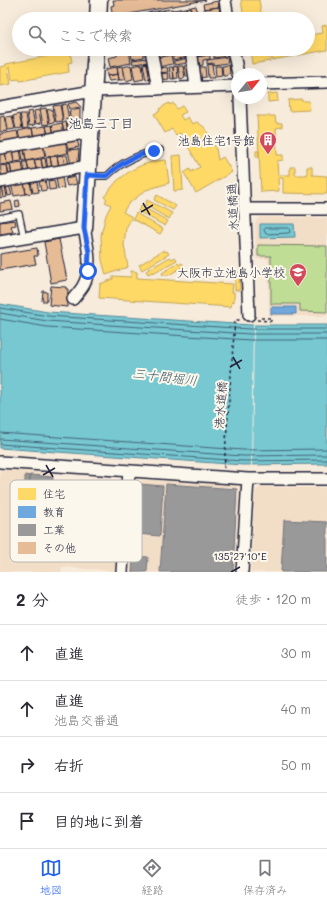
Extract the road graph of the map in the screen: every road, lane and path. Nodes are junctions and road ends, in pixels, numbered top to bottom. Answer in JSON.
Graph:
{"nodes":[{"id":1,"x":99,"y":0,"type":"edge"},
{"id":2,"x":225,"y":0,"type":"edge"},
{"id":3,"x":98,"y":12,"type":"edge"},
{"id":4,"x":227,"y":12,"type":"edge"},
{"id":5,"x":96,"y":56,"type":"edge"},
{"id":6,"x":152,"y":56,"type":"edge"},
{"id":7,"x":192,"y":56,"type":"edge"},
{"id":8,"x":234,"y":56,"type":"edge"},
{"id":9,"x":237,"y":68,"type":"edge"},
{"id":10,"x":327,"y":82,"type":"edge"},
{"id":11,"x":267,"y":84,"type":"edge"},
{"id":12,"x":196,"y":86,"type":"junction"},
{"id":13,"x":231,"y":86,"type":"edge"},
{"id":14,"x":158,"y":89,"type":"junction"},
{"id":15,"x":93,"y":91,"type":"junction"},
{"id":16,"x":240,"y":104,"type":"edge"},
{"id":17,"x":0,"y":107,"type":"edge"},
{"id":18,"x":90,"y":132,"type":"junction"},
{"id":19,"x":0,"y":148,"type":"edge"},
{"id":20,"x":160,"y":150,"type":"dead end"},
{"id":21,"x":87,"y":171,"type":"junction"},
{"id":22,"x":0,"y":182,"type":"edge"},
{"id":23,"x":245,"y":209,"type":"junction"},
{"id":24,"x":327,"y":209,"type":"edge"},
{"id":25,"x":0,"y":218,"type":"edge"},
{"id":26,"x":84,"y":228,"type":"junction"},
{"id":27,"x":24,"y":238,"type":"junction"},
{"id":28,"x":0,"y":242,"type":"edge"},
{"id":29,"x":73,"y":299,"type":"dead end"},
{"id":30,"x":254,"y":318,"type":"junction"},
{"id":31,"x":235,"y":320,"type":"dead end"},
{"id":32,"x":0,"y":462,"type":"edge"},
{"id":33,"x":224,"y":468,"type":"dead end"},
{"id":34,"x":129,"y":471,"type":"junction"},
{"id":35,"x":248,"y":479,"type":"junction"},
{"id":36,"x":327,"y":479,"type":"edge"},
{"id":37,"x":128,"y":480,"type":"edge"},
{"id":38,"x":123,"y":562,"type":"edge"},
{"id":39,"x":122,"y":572,"type":"edge"},
{"id":40,"x":242,"y":572,"type":"edge"}],
"edges":[{"from":1,"to":3,"type":"street"},
{"from":2,"to":4,"type":"street"},
{"from":5,"to":15,"type":"street"},
{"from":6,"to":14,"type":"street"},
{"from":7,"to":12,"type":"street"},
{"from":8,"to":9,"type":"street"},
{"from":10,"to":11,"type":"street"},
{"from":12,"to":13,"type":"street"},
{"from":12,"to":14,"type":"street"},
{"from":14,"to":15,"type":"street"},
{"from":15,"to":17,"type":"street"},
{"from":15,"to":18,"type":"street"},
{"from":16,"to":23,"type":"street","name":"水道橋通"},
{"from":18,"to":19,"type":"street"},
{"from":18,"to":21,"type":"street"},
{"from":20,"to":21,"type":"lane"},
{"from":21,"to":22,"type":"street"},
{"from":21,"to":26,"type":"street"},
{"from":23,"to":24,"type":"street"},
{"from":23,"to":30,"type":"street","name":"水道橋通"},
{"from":25,"to":27,"type":"lane"},
{"from":26,"to":27,"type":"street"},
{"from":26,"to":29,"type":"street"},
{"from":27,"to":28,"type":"street"},
{"from":30,"to":30,"type":"path"},
{"from":31,"to":33,"type":"path","name":"港水道橋"},
{"from":32,"to":34,"type":"street"},
{"from":34,"to":35,"type":"street"},
{"from":34,"to":37,"type":"street"},
{"from":35,"to":36,"type":"street"},
{"from":35,"to":40,"type":"street"},
{"from":38,"to":39,"type":"street"}]}
